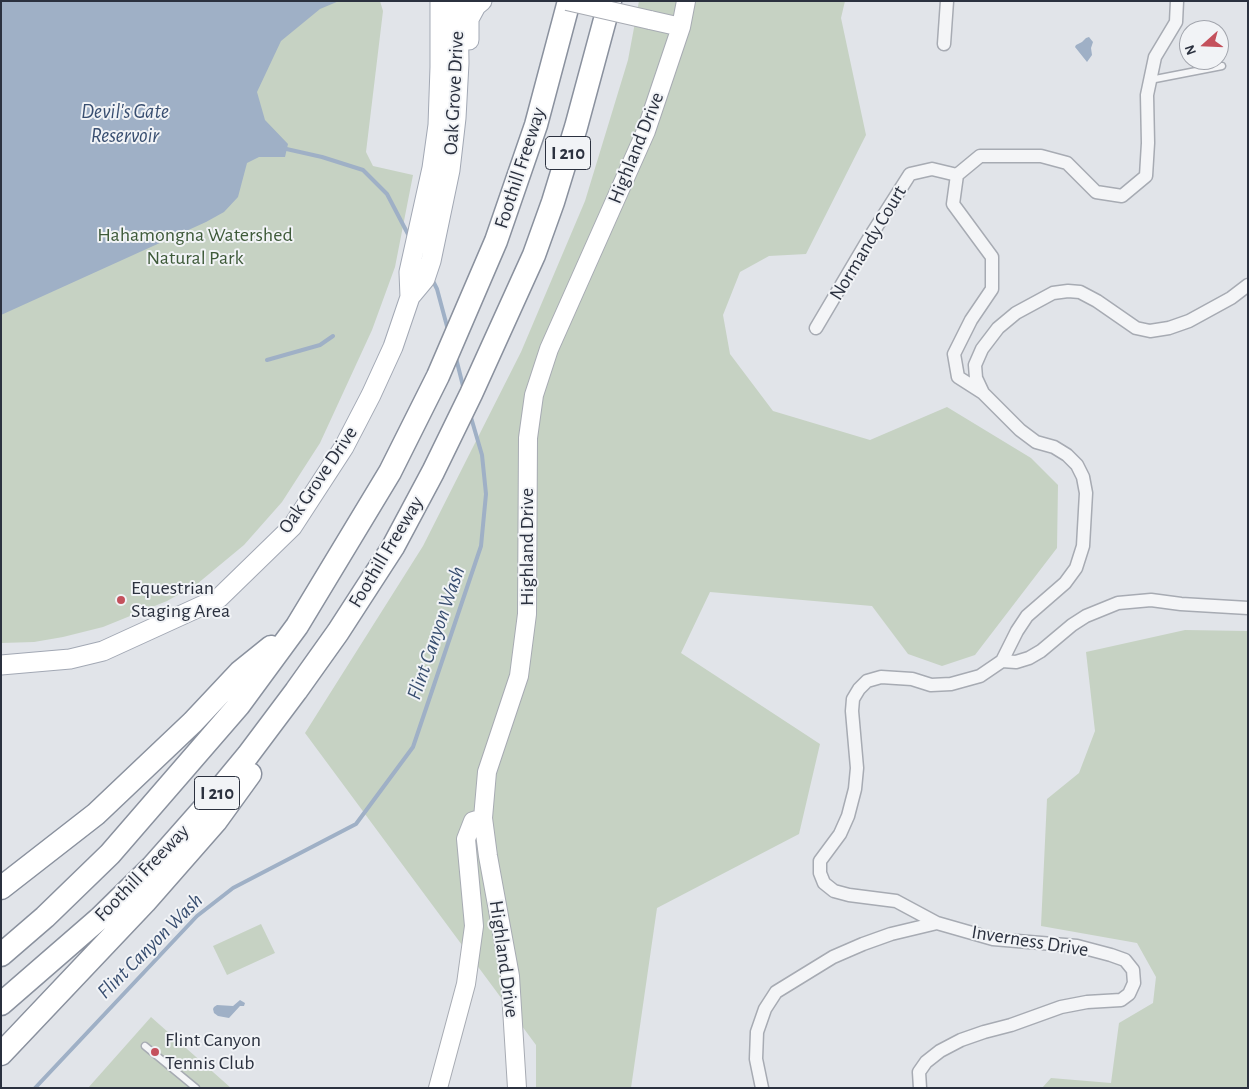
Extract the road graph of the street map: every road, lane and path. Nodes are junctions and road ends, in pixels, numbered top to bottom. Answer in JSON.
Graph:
{"nodes":[{"id":1,"x":440,"y":1,"type":"edge"},
{"id":2,"x":458,"y":1,"type":"edge"},
{"id":3,"x":482,"y":1,"type":"edge"},
{"id":4,"x":568,"y":1,"type":"edge"},
{"id":5,"x":610,"y":1,"type":"edge"},
{"id":6,"x":686,"y":1,"type":"edge"},
{"id":7,"x":946,"y":1,"type":"edge"},
{"id":8,"x":1177,"y":1,"type":"edge"},
{"id":9,"x":681,"y":27,"type":"junction"},
{"id":10,"x":944,"y":44,"type":"dead end"},
{"id":11,"x":1201,"y":70,"type":"edge"},
{"id":12,"x":1150,"y":80,"type":"junction"},
{"id":13,"x":456,"y":118,"type":"junction"},
{"id":14,"x":441,"y":169,"type":"junction"},
{"id":15,"x":957,"y":175,"type":"junction"},
{"id":16,"x":1248,"y":285,"type":"edge"},
{"id":17,"x":816,"y":328,"type":"dead end"},
{"id":18,"x":983,"y":393,"type":"junction"},
{"id":19,"x":393,"y":547,"type":"junction"},
{"id":20,"x":1248,"y":608,"type":"edge"},
{"id":21,"x":297,"y":626,"type":"junction"},
{"id":22,"x":1002,"y":661,"type":"junction"},
{"id":23,"x":1,"y":666,"type":"edge"},
{"id":24,"x":483,"y":818,"type":"junction"},
{"id":25,"x":1,"y":888,"type":"edge"},
{"id":26,"x":937,"y":923,"type":"junction"},
{"id":27,"x":1,"y":955,"type":"edge"},
{"id":28,"x":1,"y":1004,"type":"edge"},
{"id":29,"x":144,"y":1046,"type":"dead end"},
{"id":30,"x":1,"y":1054,"type":"edge"},
{"id":31,"x":196,"y":1088,"type":"edge"},
{"id":32,"x":438,"y":1088,"type":"edge"},
{"id":33,"x":517,"y":1088,"type":"edge"},
{"id":34,"x":762,"y":1088,"type":"edge"},
{"id":35,"x":920,"y":1088,"type":"edge"}],
"edges":[{"from":1,"to":14,"type":"main road","name":"Oak Grove Drive"},
{"from":2,"to":13,"type":"main road","name":"Oak Grove Drive"},
{"from":3,"to":13,"type":"main road"},
{"from":4,"to":9,"type":"street","bridge":true},
{"from":4,"to":21,"type":"highway","name":"Foothill Freeway","number":"I 210"},
{"from":5,"to":19,"type":"highway","name":"Foothill Freeway","number":"I 210"},
{"from":6,"to":9,"type":"street","name":"Highland Drive"},
{"from":7,"to":10,"type":"street"},
{"from":8,"to":12,"type":"street"},
{"from":9,"to":24,"type":"street","name":"Highland Drive"},
{"from":11,"to":12,"type":"lane"},
{"from":12,"to":15,"type":"street"},
{"from":13,"to":14,"type":"main road","name":"Oak Grove Drive"},
{"from":14,"to":23,"type":"main road","name":"Oak Grove Drive"},
{"from":15,"to":17,"type":"street","name":"Normandy Court"},
{"from":15,"to":18,"type":"street"},
{"from":16,"to":18,"type":"street","name":"Inverness Drive"},
{"from":18,"to":22,"type":"street","name":"Inverness Drive"},
{"from":19,"to":28,"type":"highway","name":"Foothill Freeway","number":"I 210"},
{"from":19,"to":30,"type":"highway"},
{"from":20,"to":22,"type":"street"},
{"from":21,"to":25,"type":"highway"},
{"from":21,"to":27,"type":"highway","name":"Foothill Freeway","number":"I 210"},
{"from":22,"to":26,"type":"street","name":"Inverness Drive"},
{"from":24,"to":32,"type":"street"},
{"from":24,"to":33,"type":"street","name":"Highland Drive"},
{"from":26,"to":34,"type":"street"},
{"from":26,"to":35,"type":"street","name":"Inverness Drive"},
{"from":29,"to":31,"type":"lane"}]}
